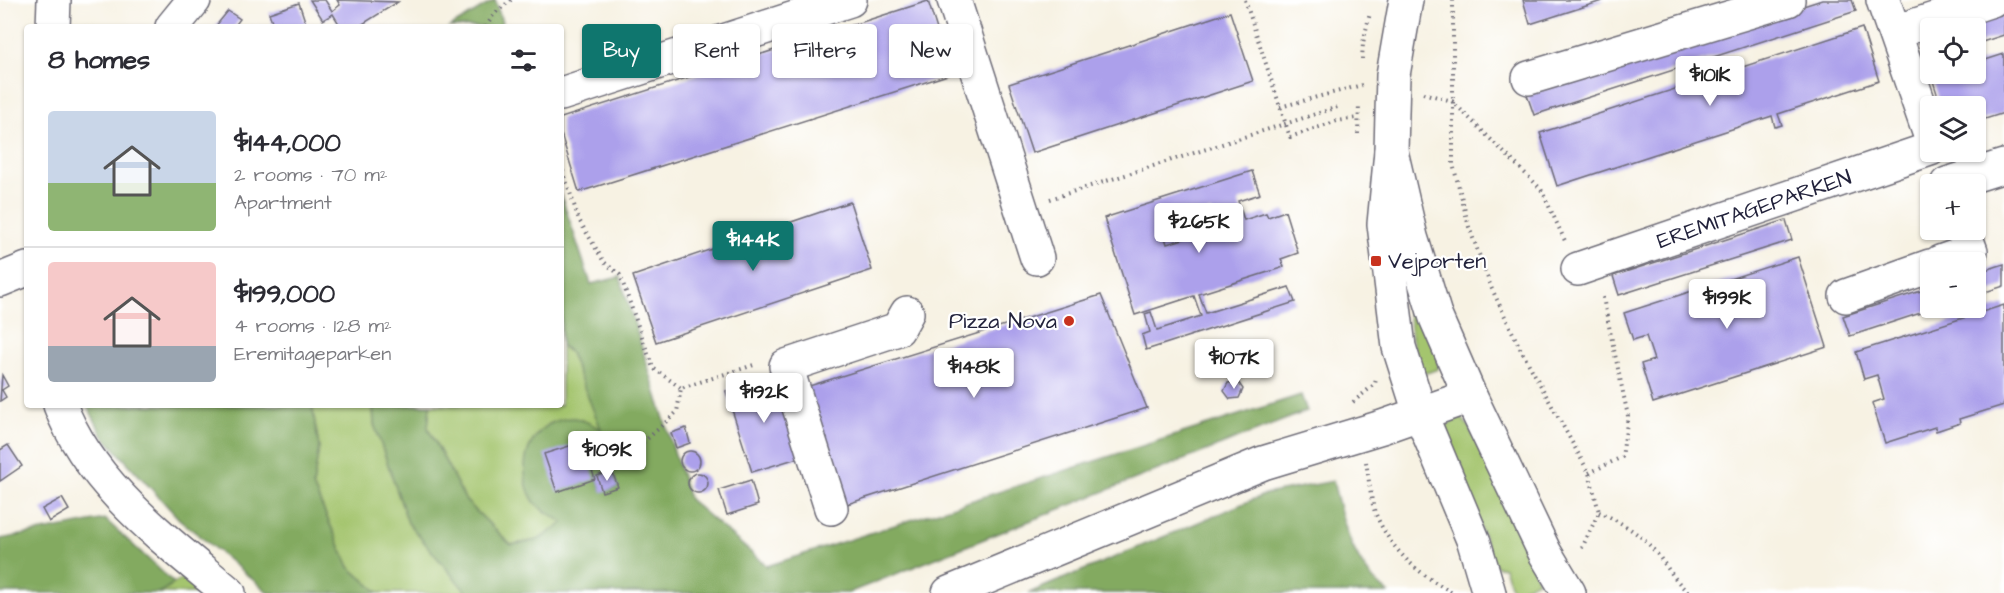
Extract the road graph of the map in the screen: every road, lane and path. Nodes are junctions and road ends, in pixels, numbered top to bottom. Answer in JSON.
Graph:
{"nodes":[{"id":1,"x":54,"y":0,"type":"edge"},
{"id":2,"x":194,"y":0,"type":"edge"},
{"id":3,"x":511,"y":0,"type":"edge"},
{"id":4,"x":850,"y":0,"type":"edge"},
{"id":5,"x":954,"y":0,"type":"edge"},
{"id":6,"x":1245,"y":0,"type":"edge"},
{"id":7,"x":1406,"y":0,"type":"edge"},
{"id":8,"x":1453,"y":0,"type":"edge"},
{"id":9,"x":1788,"y":0,"type":"edge"},
{"id":10,"x":1883,"y":0,"type":"edge"},
{"id":11,"x":1992,"y":0,"type":"edge"},
{"id":12,"x":53,"y":24,"type":"edge"},
{"id":13,"x":174,"y":24,"type":"edge"},
{"id":14,"x":488,"y":24,"type":"edge"},
{"id":15,"x":1895,"y":32,"type":"junction"},
{"id":16,"x":1529,"y":78,"type":"dead end"},
{"id":17,"x":1362,"y":85,"type":"dead end"},
{"id":18,"x":1417,"y":91,"type":"dead end"},
{"id":19,"x":564,"y":93,"type":"edge"},
{"id":20,"x":1452,"y":101,"type":"junction"},
{"id":21,"x":1341,"y":106,"type":"dead end"},
{"id":22,"x":1920,"y":106,"type":"edge"},
{"id":23,"x":1280,"y":107,"type":"junction"},
{"id":24,"x":1357,"y":118,"type":"dead end"},
{"id":25,"x":1284,"y":123,"type":"junction"},
{"id":26,"x":1390,"y":151,"type":"junction"},
{"id":27,"x":1920,"y":152,"type":"edge"},
{"id":28,"x":2004,"y":166,"type":"edge"},
{"id":29,"x":564,"y":174,"type":"edge"},
{"id":30,"x":1979,"y":174,"type":"edge"},
{"id":31,"x":1021,"y":208,"type":"junction"},
{"id":32,"x":1037,"y":258,"type":"dead end"},
{"id":33,"x":1587,"y":267,"type":"junction"},
{"id":34,"x":24,"y":270,"type":"edge"},
{"id":35,"x":1920,"y":270,"type":"edge"},
{"id":36,"x":0,"y":280,"type":"edge"},
{"id":37,"x":1846,"y":296,"type":"dead end"},
{"id":38,"x":908,"y":313,"type":"dead end"},
{"id":39,"x":786,"y":366,"type":"junction"},
{"id":40,"x":681,"y":388,"type":"junction"},
{"id":41,"x":1470,"y":396,"type":"junction"},
{"id":42,"x":61,"y":408,"type":"edge"},
{"id":43,"x":1420,"y":413,"type":"junction"},
{"id":44,"x":1361,"y":433,"type":"junction"},
{"id":45,"x":596,"y":467,"type":"dead end"},
{"id":46,"x":1589,"y":473,"type":"junction"},
{"id":47,"x":831,"y":508,"type":"dead end"},
{"id":48,"x":1599,"y":512,"type":"junction"},
{"id":49,"x":1581,"y":550,"type":"dead end"},
{"id":50,"x":229,"y":593,"type":"edge"},
{"id":51,"x":949,"y":593,"type":"edge"},
{"id":52,"x":1455,"y":593,"type":"edge"},
{"id":53,"x":1490,"y":593,"type":"edge"},
{"id":54,"x":1569,"y":593,"type":"edge"},
{"id":55,"x":1689,"y":593,"type":"edge"}],
"edges":[{"from":1,"to":12,"type":"main road"},
{"from":2,"to":13,"type":"main road"},
{"from":3,"to":14,"type":"path"},
{"from":4,"to":19,"type":"main road"},
{"from":5,"to":31,"type":"main road"},
{"from":6,"to":23,"type":"path"},
{"from":7,"to":26,"type":"main road"},
{"from":8,"to":20,"type":"path"},
{"from":9,"to":16,"type":"main road"},
{"from":10,"to":15,"type":"main road"},
{"from":11,"to":15,"type":"main road"},
{"from":15,"to":22,"type":"main road"},
{"from":17,"to":23,"type":"path"},
{"from":18,"to":20,"type":"path"},
{"from":20,"to":33,"type":"path"},
{"from":20,"to":46,"type":"path"},
{"from":21,"to":25,"type":"path"},
{"from":23,"to":25,"type":"path"},
{"from":24,"to":25,"type":"path"},
{"from":25,"to":31,"type":"path"},
{"from":26,"to":41,"type":"main road"},
{"from":26,"to":43,"type":"main road"},
{"from":27,"to":33,"type":"main road","name":"EREMITAGEPARKEN"},
{"from":28,"to":30,"type":"main road"},
{"from":29,"to":40,"type":"path"},
{"from":31,"to":32,"type":"main road"},
{"from":33,"to":46,"type":"path"},
{"from":34,"to":36,"type":"main road"},
{"from":35,"to":37,"type":"main road"},
{"from":38,"to":39,"type":"main road"},
{"from":39,"to":40,"type":"path"},
{"from":39,"to":47,"type":"main road"},
{"from":40,"to":45,"type":"path"},
{"from":41,"to":43,"type":"main road"},
{"from":41,"to":54,"type":"main road"},
{"from":42,"to":50,"type":"main road"},
{"from":43,"to":44,"type":"main road"},
{"from":43,"to":53,"type":"main road"},
{"from":44,"to":51,"type":"main road"},
{"from":44,"to":52,"type":"path"},
{"from":46,"to":48,"type":"path"},
{"from":48,"to":49,"type":"path"},
{"from":48,"to":55,"type":"path"}]}
